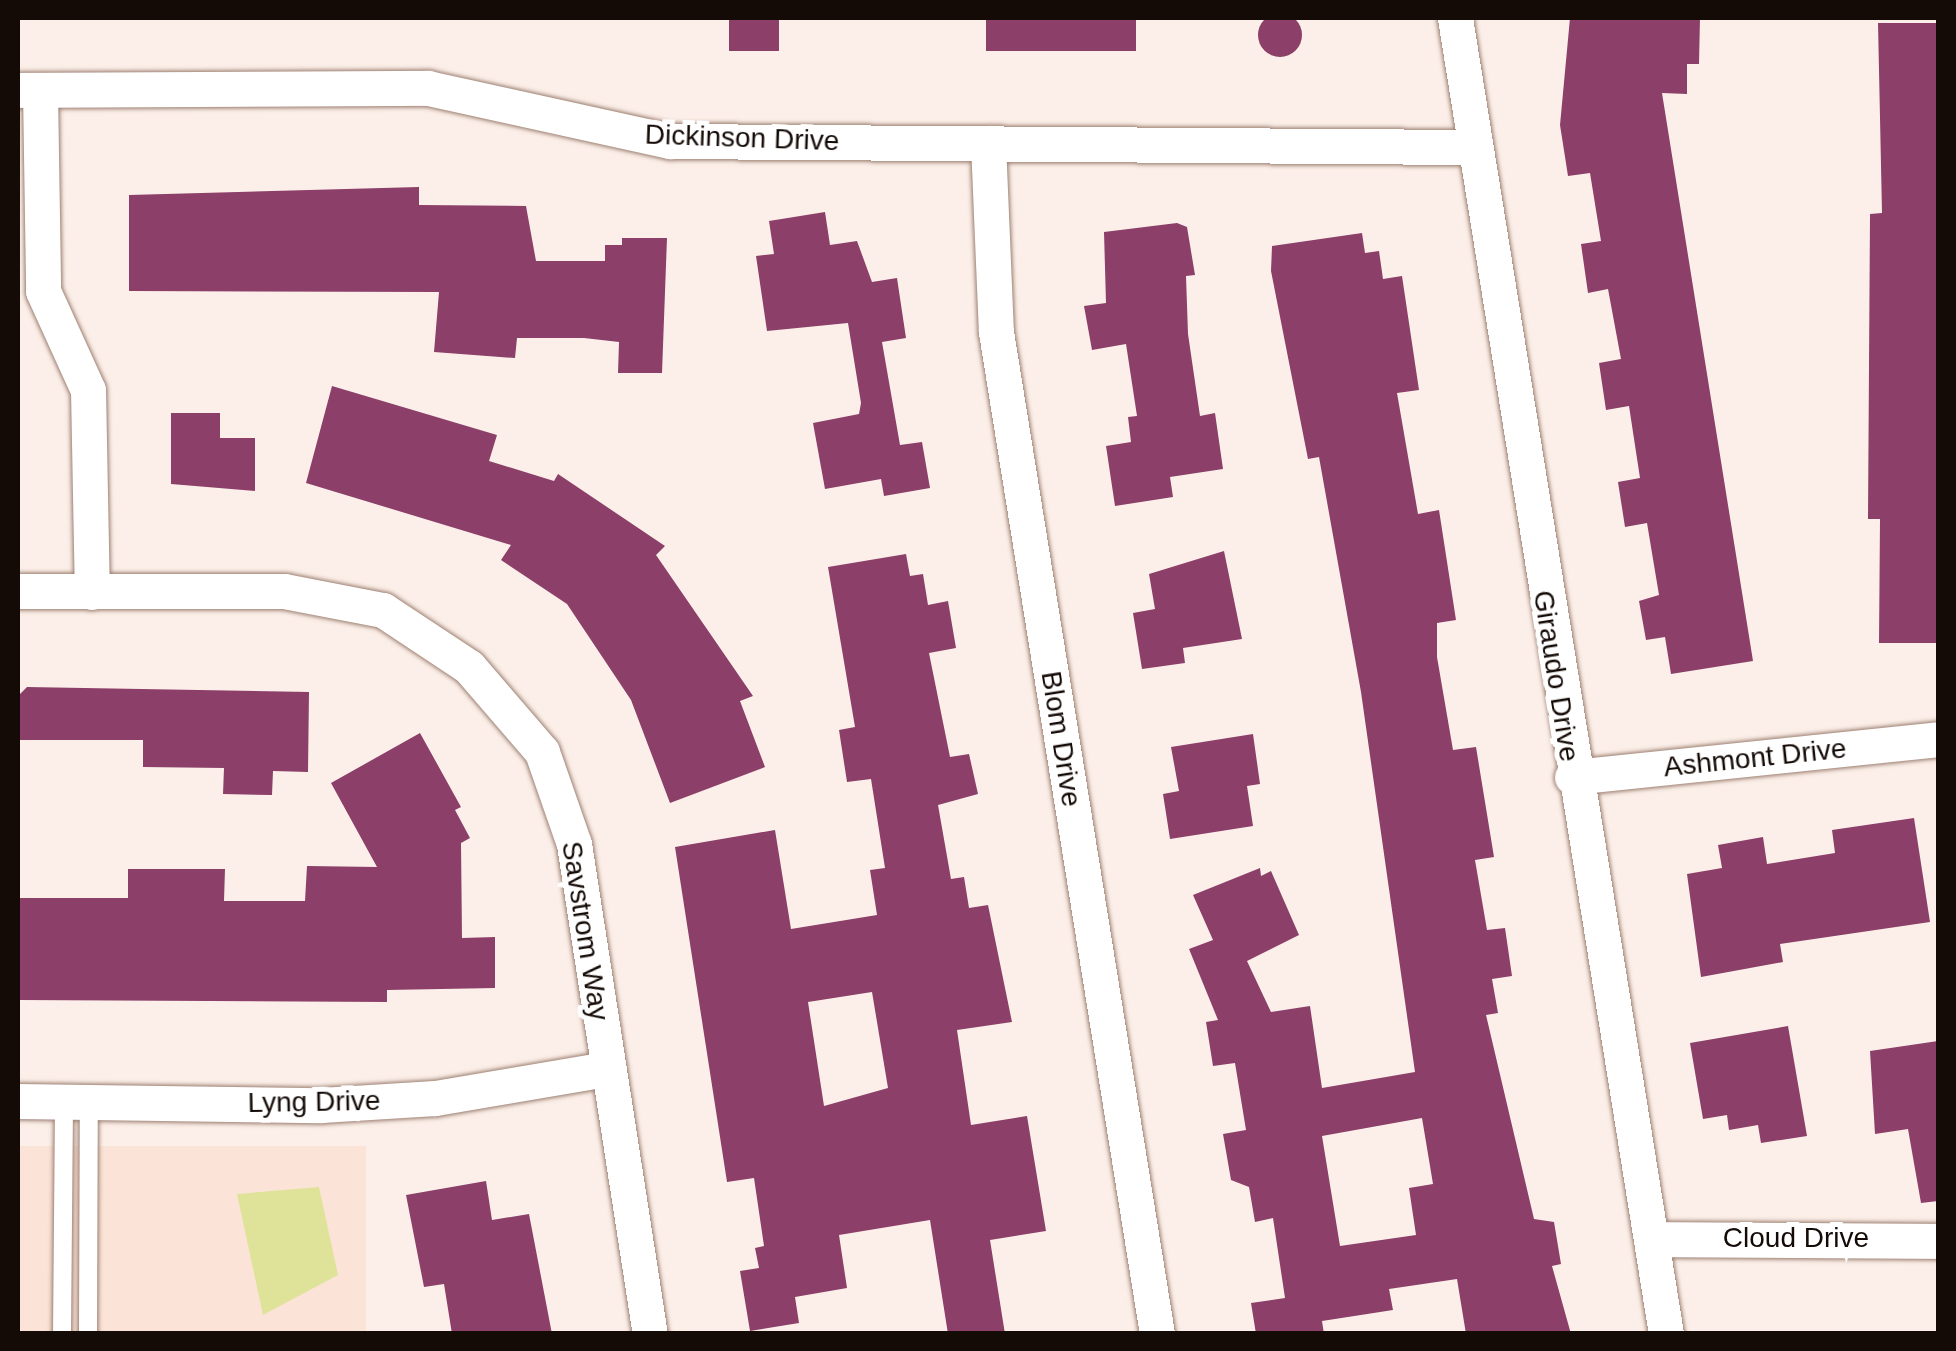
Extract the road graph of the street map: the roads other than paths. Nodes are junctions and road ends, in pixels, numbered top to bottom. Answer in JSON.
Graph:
{"nodes":[{"id":1,"x":1455,"y":18,"type":"edge"},
{"id":2,"x":29,"y":90,"type":"edge"},
{"id":3,"x":988,"y":143,"type":"junction"},
{"id":4,"x":1473,"y":147,"type":"junction"},
{"id":5,"x":18,"y":592,"type":"edge"},
{"id":6,"x":92,"y":592,"type":"junction"},
{"id":7,"x":1938,"y":739,"type":"edge"},
{"id":8,"x":1572,"y":777,"type":"junction"},
{"id":9,"x":607,"y":1069,"type":"junction"},
{"id":10,"x":18,"y":1100,"type":"edge"},
{"id":11,"x":77,"y":1101,"type":"junction"},
{"id":12,"x":1653,"y":1239,"type":"junction"},
{"id":13,"x":1938,"y":1241,"type":"edge"},
{"id":14,"x":62,"y":1334,"type":"edge"},
{"id":15,"x":88,"y":1334,"type":"edge"},
{"id":16,"x":650,"y":1334,"type":"edge"},
{"id":17,"x":1157,"y":1334,"type":"edge"},
{"id":18,"x":1666,"y":1334,"type":"edge"}],
"edges":[{"from":1,"to":4,"type":"street","name":"Giraudo Drive"},
{"from":2,"to":3,"type":"street","name":"Dickinson Drive"},
{"from":2,"to":6,"type":"street"},
{"from":3,"to":4,"type":"street","name":"Dickinson Drive"},
{"from":3,"to":17,"type":"street","name":"Blom Drive"},
{"from":4,"to":8,"type":"street","name":"Giraudo Drive"},
{"from":5,"to":6,"type":"street","name":"Savstrom Way"},
{"from":6,"to":9,"type":"street","name":"Savstrom Way"},
{"from":7,"to":8,"type":"street","name":"Ashmont Drive"},
{"from":8,"to":12,"type":"street","name":"Giraudo Drive"},
{"from":9,"to":11,"type":"street","name":"Lyng Drive"},
{"from":9,"to":16,"type":"street","name":"Savstrom Way"},
{"from":10,"to":11,"type":"street","name":"Lyng Drive"},
{"from":11,"to":14,"type":"lane"},
{"from":11,"to":15,"type":"lane"},
{"from":12,"to":13,"type":"street","name":"Cloud Drive"},
{"from":12,"to":18,"type":"street","name":"Giraudo Drive"}]}
